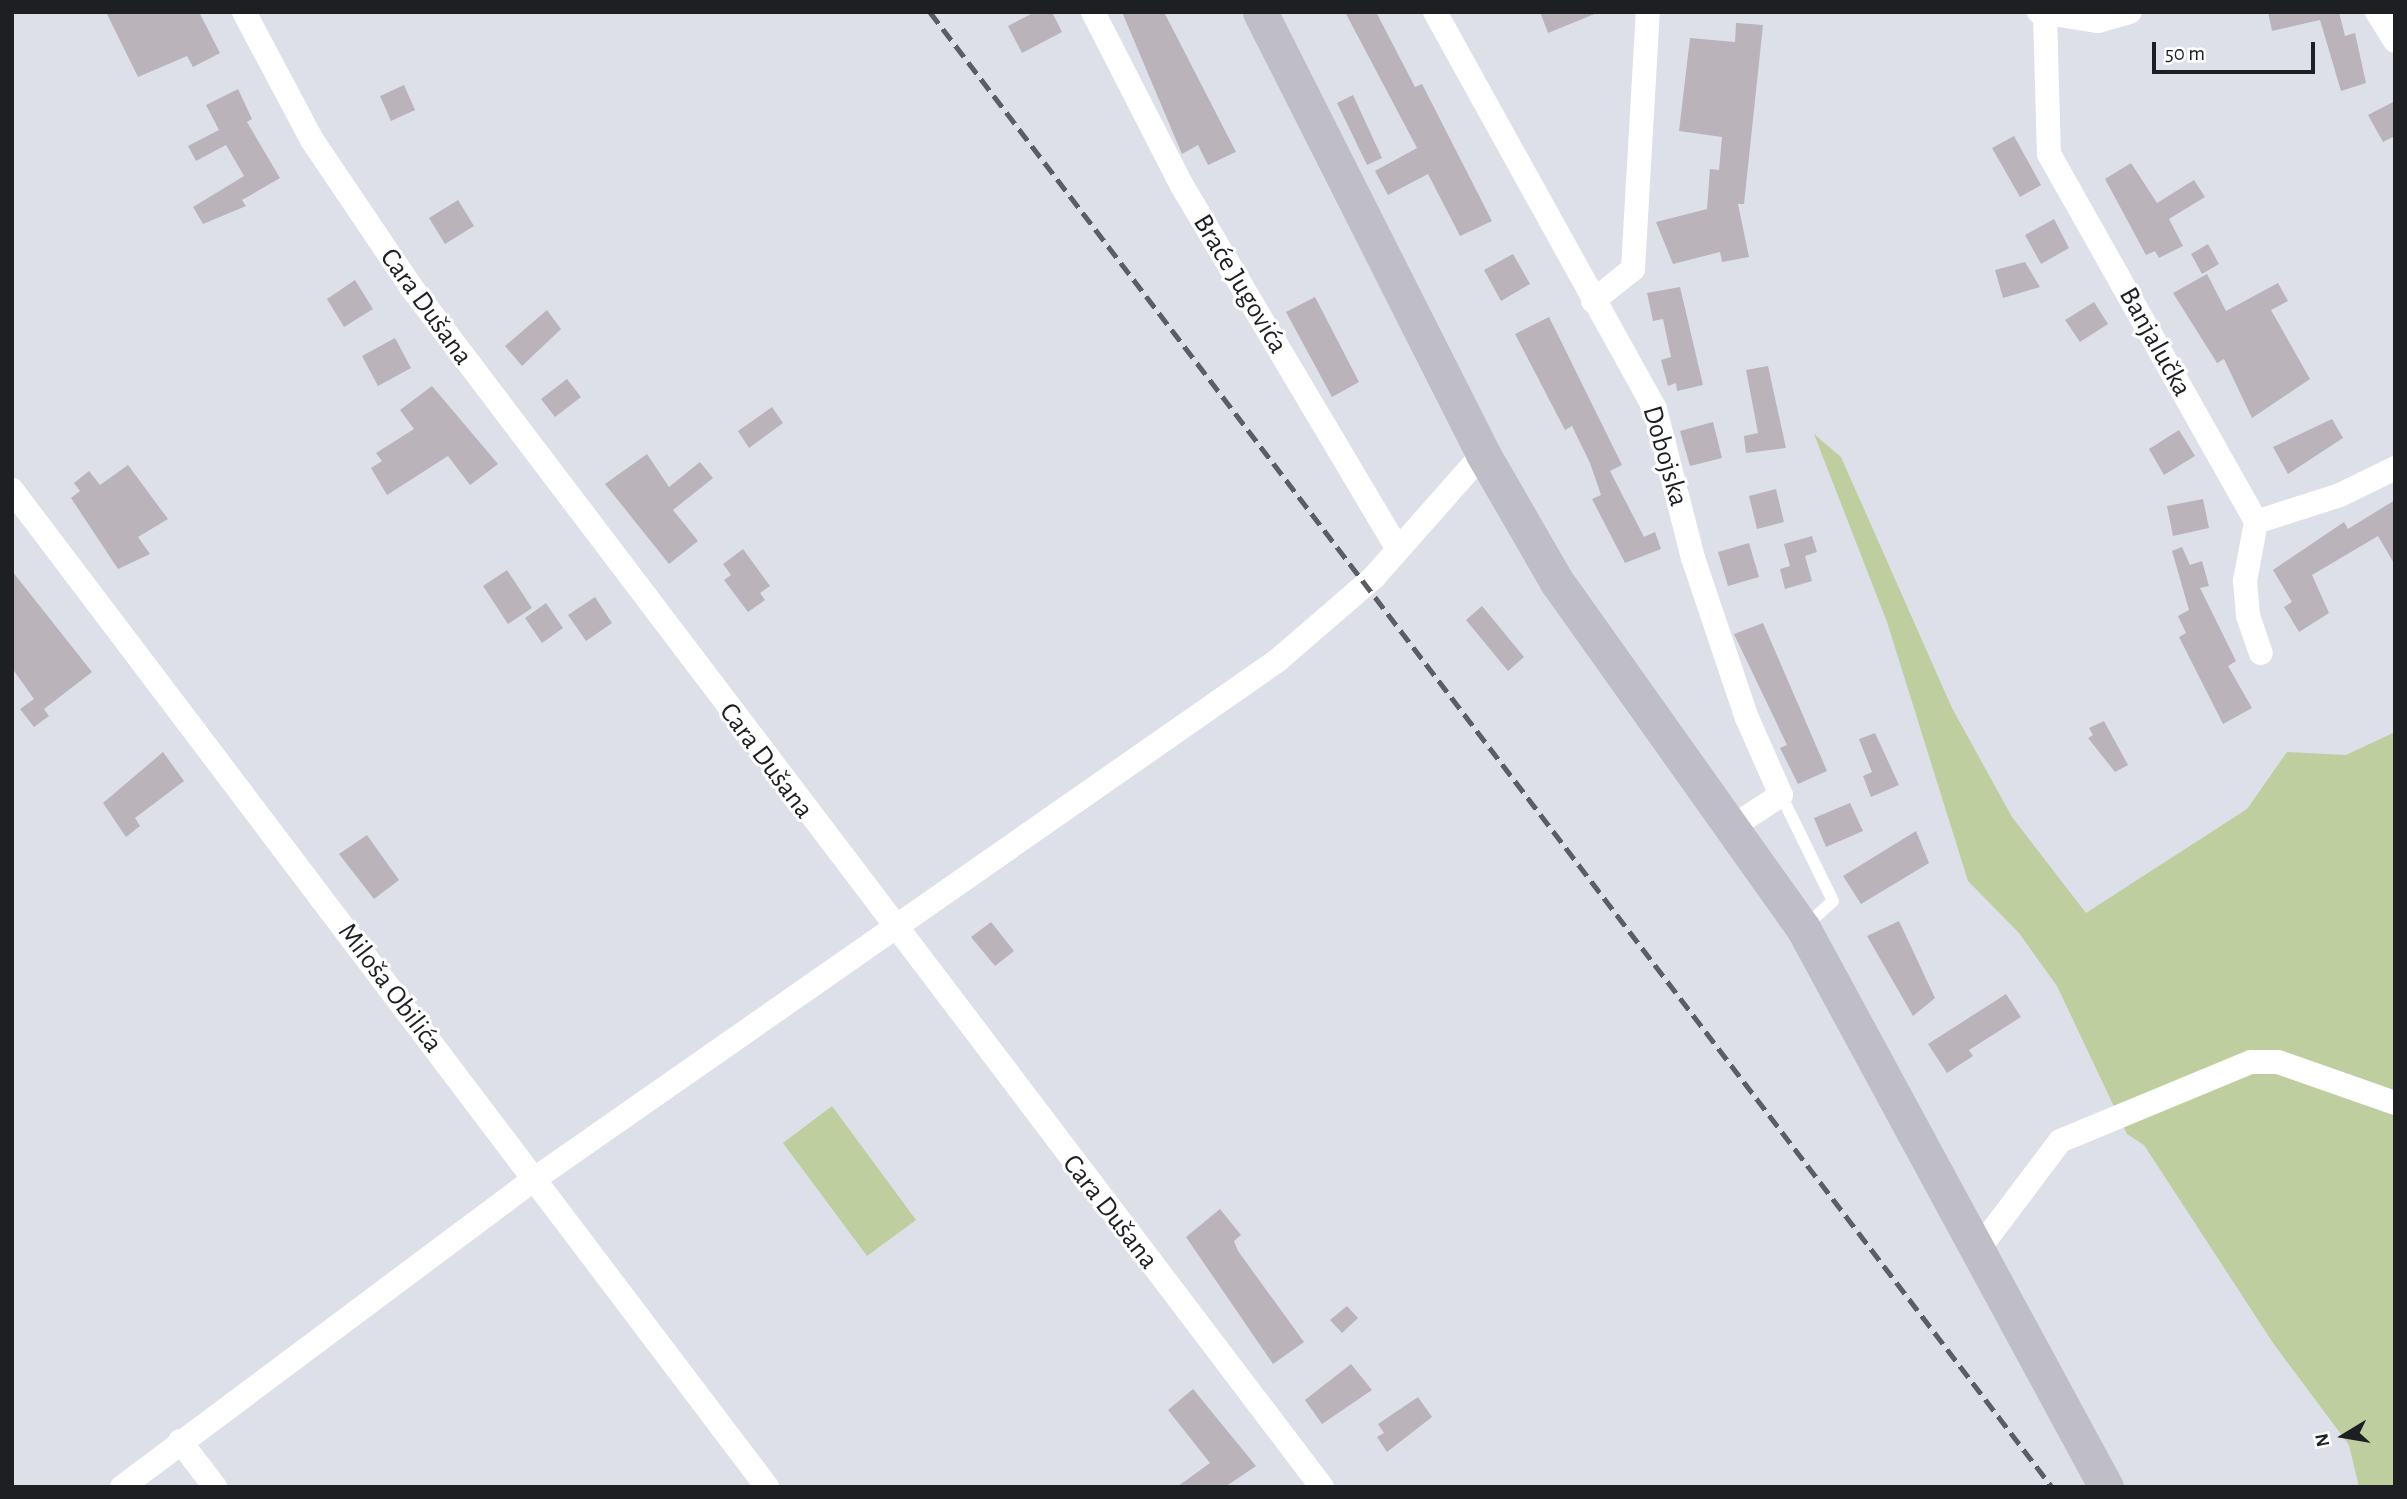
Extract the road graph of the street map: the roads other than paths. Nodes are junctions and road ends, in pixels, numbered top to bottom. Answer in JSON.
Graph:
{"nodes":[{"id":1,"x":244,"y":12,"type":"edge"},
{"id":2,"x":1093,"y":12,"type":"edge"},
{"id":3,"x":1260,"y":12,"type":"edge"},
{"id":4,"x":1434,"y":12,"type":"edge"},
{"id":5,"x":1648,"y":12,"type":"edge"},
{"id":6,"x":2130,"y":12,"type":"edge"},
{"id":7,"x":2377,"y":12,"type":"edge"},
{"id":8,"x":2042,"y":13,"type":"edge"},
{"id":9,"x":2395,"y":41,"type":"edge"},
{"id":10,"x":1593,"y":301,"type":"junction"},
{"id":11,"x":1483,"y":454,"type":"junction"},
{"id":12,"x":2395,"y":468,"type":"edge"},
{"id":13,"x":12,"y":489,"type":"edge"},
{"id":14,"x":2256,"y":522,"type":"junction"},
{"id":15,"x":1398,"y":549,"type":"junction"},
{"id":16,"x":2261,"y":653,"type":"dead end"},
{"id":17,"x":1781,"y":795,"type":"junction"},
{"id":18,"x":1732,"y":827,"type":"junction"},
{"id":19,"x":890,"y":926,"type":"junction"},
{"id":20,"x":1803,"y":928,"type":"junction"},
{"id":21,"x":2395,"y":1103,"type":"edge"},
{"id":22,"x":533,"y":1180,"type":"junction"},
{"id":23,"x":1978,"y":1250,"type":"junction"},
{"id":24,"x":180,"y":1441,"type":"junction"},
{"id":25,"x":122,"y":1487,"type":"edge"},
{"id":26,"x":215,"y":1487,"type":"edge"},
{"id":27,"x":767,"y":1487,"type":"edge"},
{"id":28,"x":1322,"y":1487,"type":"edge"},
{"id":29,"x":2106,"y":1487,"type":"edge"}],
"edges":[{"from":1,"to":19,"type":"street","name":"Cara Dušana"},
{"from":2,"to":15,"type":"street","name":"Braće Jugovića"},
{"from":3,"to":11,"type":"main road"},
{"from":4,"to":10,"type":"street","name":"Dobojska"},
{"from":5,"to":10,"type":"street"},
{"from":6,"to":8,"type":"street"},
{"from":7,"to":9,"type":"street"},
{"from":8,"to":14,"type":"street","name":"Banjalučka"},
{"from":10,"to":17,"type":"street","name":"Dobojska"},
{"from":11,"to":15,"type":"street"},
{"from":11,"to":18,"type":"main road"},
{"from":12,"to":14,"type":"street"},
{"from":13,"to":22,"type":"street","name":"Miloša Obilića"},
{"from":14,"to":16,"type":"street"},
{"from":15,"to":19,"type":"street"},
{"from":17,"to":18,"type":"street"},
{"from":17,"to":20,"type":"lane"},
{"from":18,"to":20,"type":"main road"},
{"from":19,"to":22,"type":"street"},
{"from":19,"to":28,"type":"street","name":"Cara Dušana"},
{"from":20,"to":23,"type":"main road"},
{"from":21,"to":23,"type":"street"},
{"from":22,"to":24,"type":"street"},
{"from":22,"to":27,"type":"street","name":"Miloša Obilića"},
{"from":23,"to":29,"type":"main road"},
{"from":24,"to":25,"type":"street"},
{"from":24,"to":26,"type":"street"}]}
